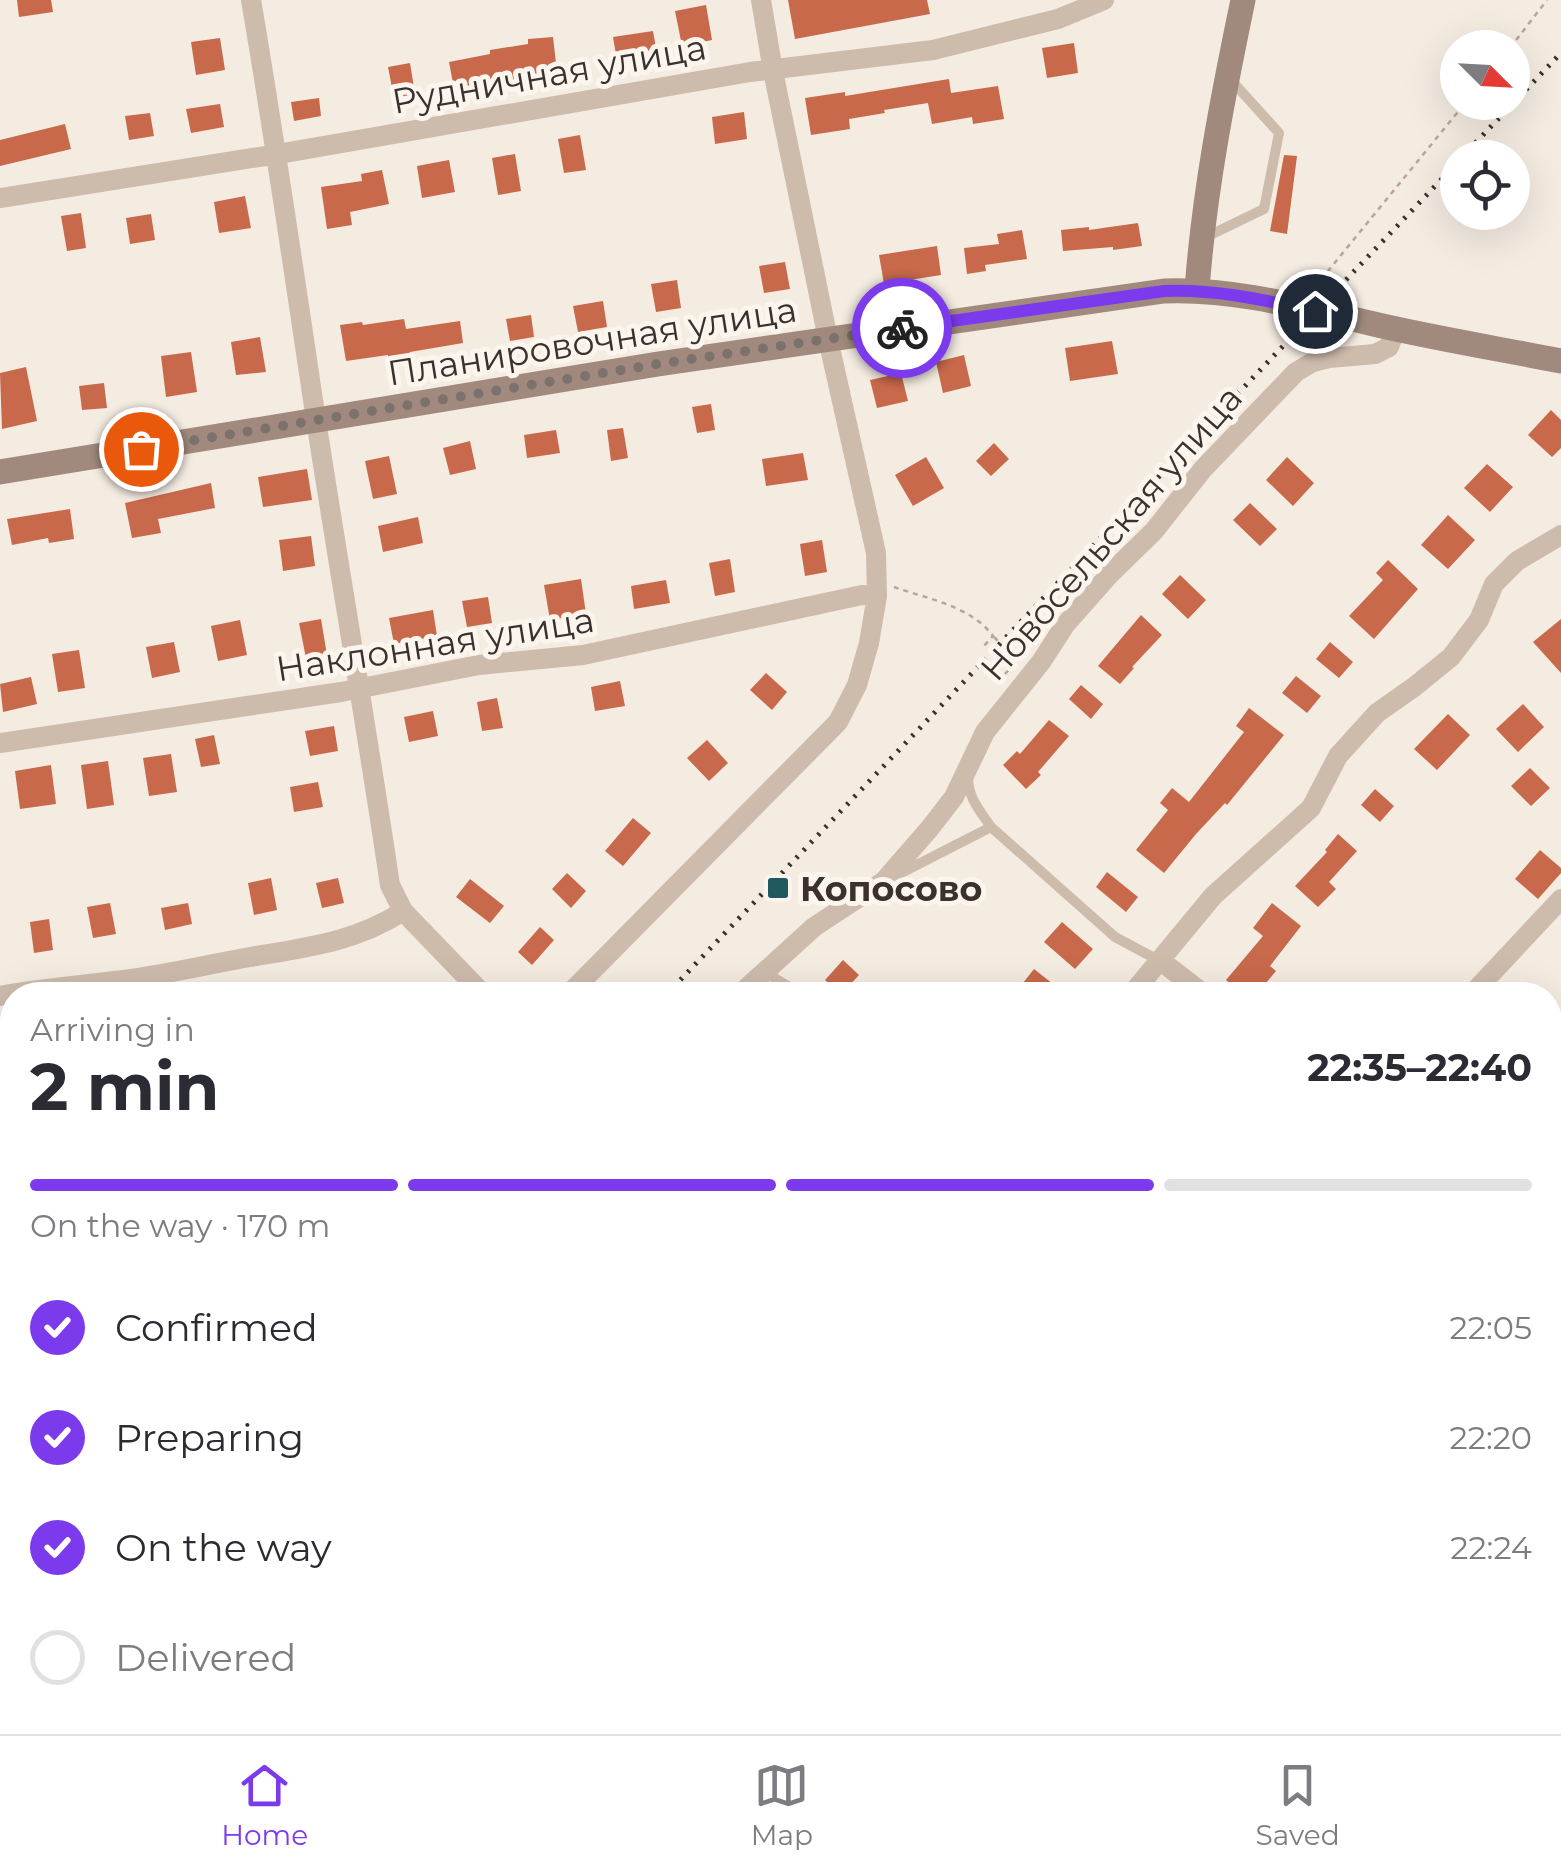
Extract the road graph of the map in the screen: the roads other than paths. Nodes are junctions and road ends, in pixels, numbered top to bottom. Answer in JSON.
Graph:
{"nodes":[{"id":1,"x":251,"y":0,"type":"edge"},
{"id":2,"x":761,"y":0,"type":"edge"},
{"id":3,"x":1104,"y":0,"type":"edge"},
{"id":4,"x":1243,"y":0,"type":"edge"},
{"id":5,"x":773,"y":71,"type":"junction"},
{"id":6,"x":1227,"y":76,"type":"junction"},
{"id":7,"x":278,"y":154,"type":"junction"},
{"id":8,"x":0,"y":198,"type":"edge"},
{"id":9,"x":1200,"y":239,"type":"junction"},
{"id":10,"x":1197,"y":290,"type":"junction"},
{"id":11,"x":1396,"y":329,"type":"junction"},
{"id":12,"x":828,"y":340,"type":"junction"},
{"id":13,"x":1561,"y":361,"type":"edge"},
{"id":14,"x":316,"y":421,"type":"junction"},
{"id":15,"x":0,"y":472,"type":"edge"},
{"id":16,"x":1561,"y":535,"type":"edge"},
{"id":17,"x":878,"y":588,"type":"junction"},
{"id":18,"x":361,"y":687,"type":"junction"},
{"id":19,"x":0,"y":743,"type":"edge"},
{"id":20,"x":968,"y":766,"type":"junction"},
{"id":21,"x":992,"y":827,"type":"junction"},
{"id":22,"x":884,"y":881,"type":"junction"},
{"id":23,"x":1561,"y":899,"type":"edge"},
{"id":24,"x":402,"y":912,"type":"junction"},
{"id":25,"x":1161,"y":961,"type":"junction"},
{"id":26,"x":766,"y":973,"type":"junction"},
{"id":27,"x":107,"y":982,"type":"edge"},
{"id":28,"x":471,"y":982,"type":"edge"},
{"id":29,"x":581,"y":982,"type":"edge"},
{"id":30,"x":755,"y":982,"type":"edge"},
{"id":31,"x":781,"y":982,"type":"edge"},
{"id":32,"x":1143,"y":982,"type":"edge"},
{"id":33,"x":1188,"y":982,"type":"edge"},
{"id":34,"x":1483,"y":982,"type":"edge"}],
"edges":[{"from":1,"to":7,"type":"street"},
{"from":2,"to":5,"type":"street"},
{"from":3,"to":5,"type":"street","name":"Рудничная улица"},
{"from":4,"to":6,"type":"main road"},
{"from":5,"to":7,"type":"street","name":"Рудничная улица"},
{"from":5,"to":12,"type":"street"},
{"from":6,"to":9,"type":"main road"},
{"from":6,"to":9,"type":"lane"},
{"from":7,"to":8,"type":"street","name":"Рудничная улица"},
{"from":7,"to":14,"type":"street"},
{"from":9,"to":10,"type":"main road"},
{"from":10,"to":11,"type":"main road","name":"Планировочная улица"},
{"from":10,"to":12,"type":"main road","name":"Планировочная улица"},
{"from":11,"to":13,"type":"main road","name":"Планировочная улица"},
{"from":11,"to":20,"type":"street","name":"Новосельская улица"},
{"from":12,"to":14,"type":"main road","name":"Планировочная улица"},
{"from":12,"to":17,"type":"street"},
{"from":14,"to":15,"type":"main road","name":"Планировочная улица"},
{"from":14,"to":18,"type":"street"},
{"from":16,"to":25,"type":"street"},
{"from":17,"to":18,"type":"street","name":"Наклонная улица"},
{"from":17,"to":29,"type":"street"},
{"from":18,"to":19,"type":"street","name":"Наклонная улица"},
{"from":18,"to":24,"type":"street"},
{"from":20,"to":21,"type":"lane"},
{"from":20,"to":22,"type":"street","name":"Новосельская улица"},
{"from":21,"to":22,"type":"lane"},
{"from":21,"to":25,"type":"lane"},
{"from":22,"to":26,"type":"street","name":"Новосельская улица"},
{"from":23,"to":34,"type":"street"},
{"from":24,"to":27,"type":"street"},
{"from":24,"to":28,"type":"street"},
{"from":25,"to":32,"type":"street"},
{"from":25,"to":33,"type":"street"},
{"from":26,"to":30,"type":"street","name":"Новосельская улица"},
{"from":26,"to":31,"type":"lane"}]}
